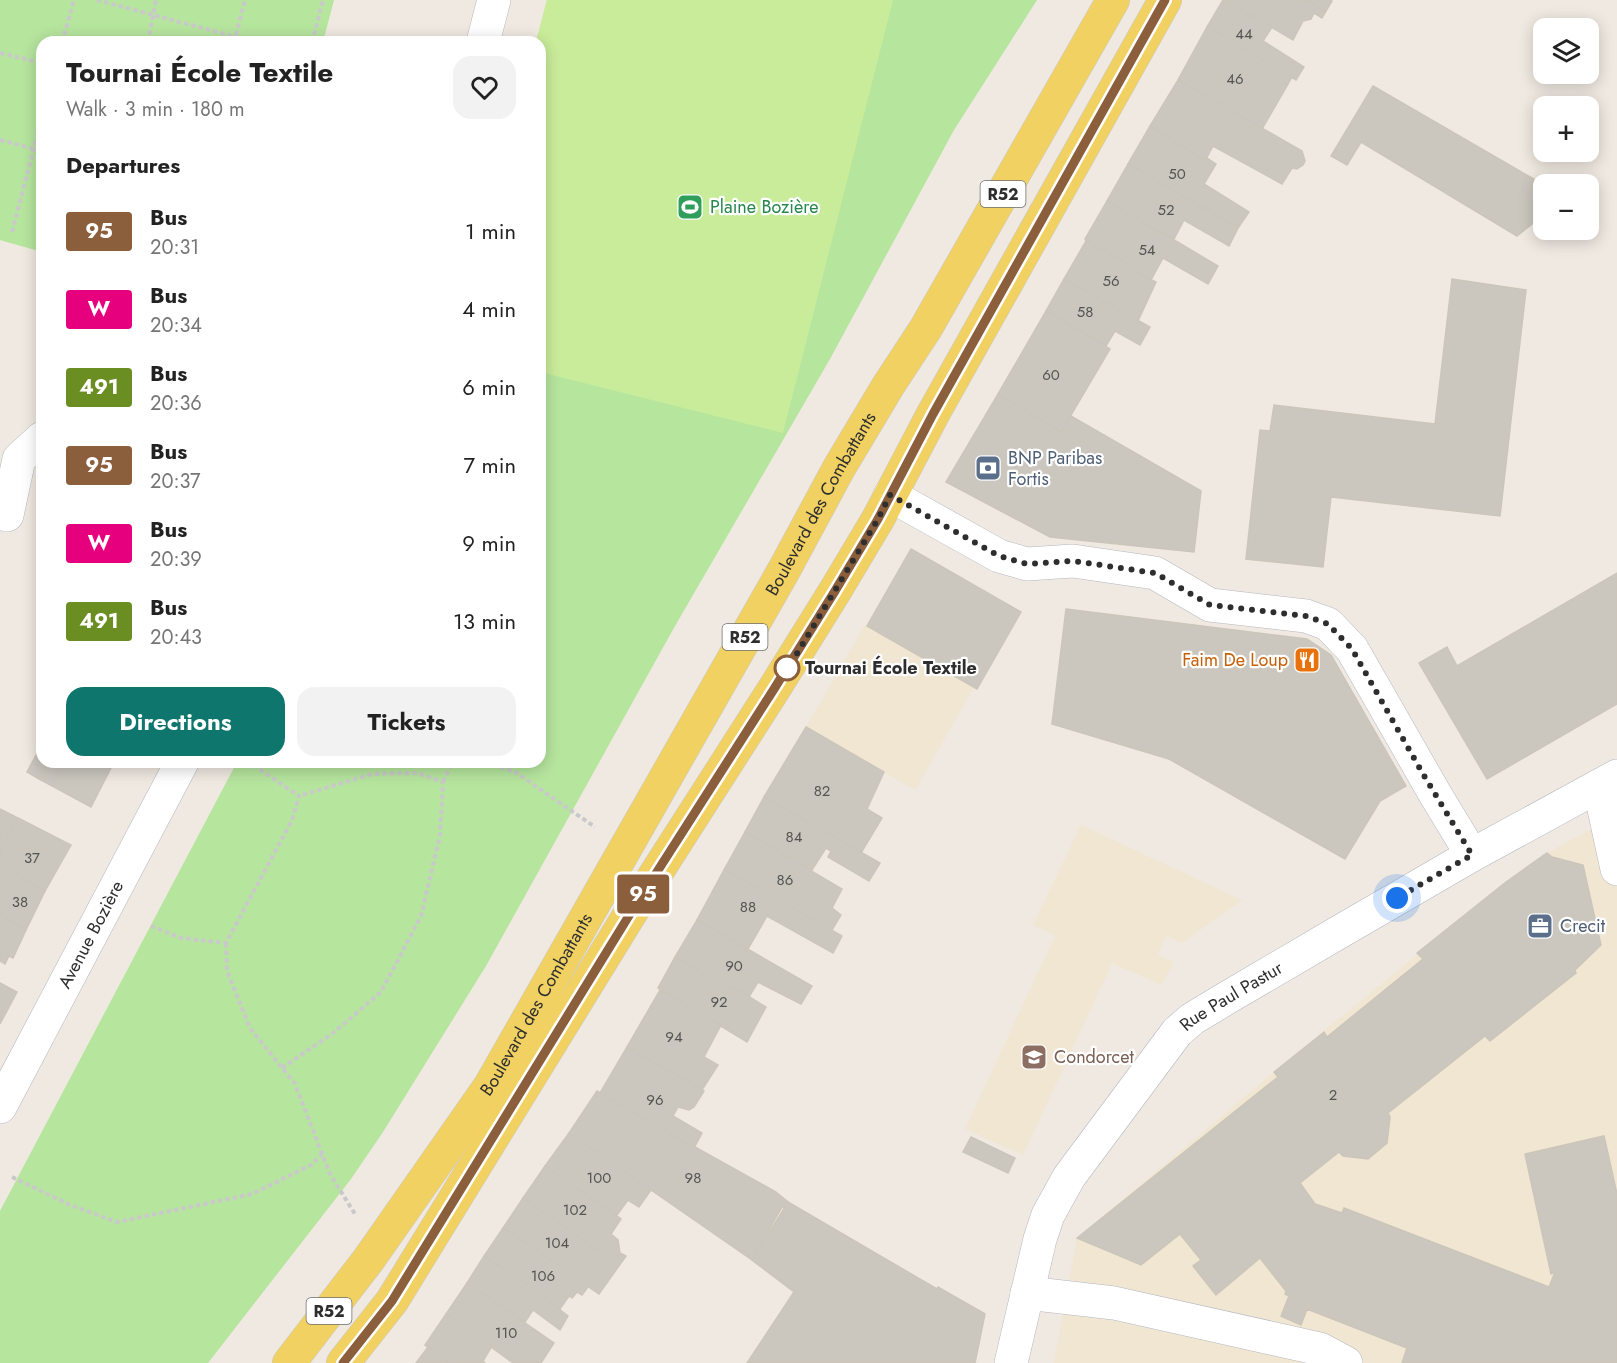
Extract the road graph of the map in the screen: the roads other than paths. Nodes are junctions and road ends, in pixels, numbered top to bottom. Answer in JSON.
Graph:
{"nodes":[{"id":1,"x":495,"y":0,"type":"edge"},
{"id":2,"x":1113,"y":0,"type":"edge"},
{"id":3,"x":1165,"y":0,"type":"edge"},
{"id":4,"x":485,"y":36,"type":"edge"},
{"id":5,"x":36,"y":443,"type":"edge"},
{"id":6,"x":890,"y":495,"type":"junction"},
{"id":7,"x":7,"y":515,"type":"dead end"},
{"id":8,"x":179,"y":768,"type":"edge"},
{"id":9,"x":1608,"y":781,"type":"edge"},
{"id":10,"x":1472,"y":855,"type":"junction"},
{"id":11,"x":1617,"y":869,"type":"edge"},
{"id":12,"x":0,"y":1107,"type":"edge"},
{"id":13,"x":1028,"y":1293,"type":"junction"},
{"id":14,"x":289,"y":1363,"type":"edge"},
{"id":15,"x":343,"y":1363,"type":"edge"},
{"id":16,"x":1011,"y":1363,"type":"edge"},
{"id":17,"x":1346,"y":1363,"type":"edge"}],
"edges":[{"from":1,"to":4,"type":"street"},
{"from":2,"to":14,"type":"main road","name":"Boulevard des Combattants","number":"R52"},
{"from":3,"to":6,"type":"main road","name":"Boulevard des Combattants","number":"R52"},
{"from":5,"to":7,"type":"street"},
{"from":6,"to":10,"type":"street"},
{"from":6,"to":15,"type":"main road","name":"Boulevard des Combattants","number":"R52"},
{"from":8,"to":12,"type":"street","name":"Avenue Bozière"},
{"from":9,"to":10,"type":"street","name":"Rue Paul Pastur"},
{"from":9,"to":11,"type":"street"},
{"from":10,"to":13,"type":"street","name":"Rue Paul Pastur"},
{"from":13,"to":16,"type":"street","name":"Rue Paul Pastur"},
{"from":13,"to":17,"type":"street"}]}
